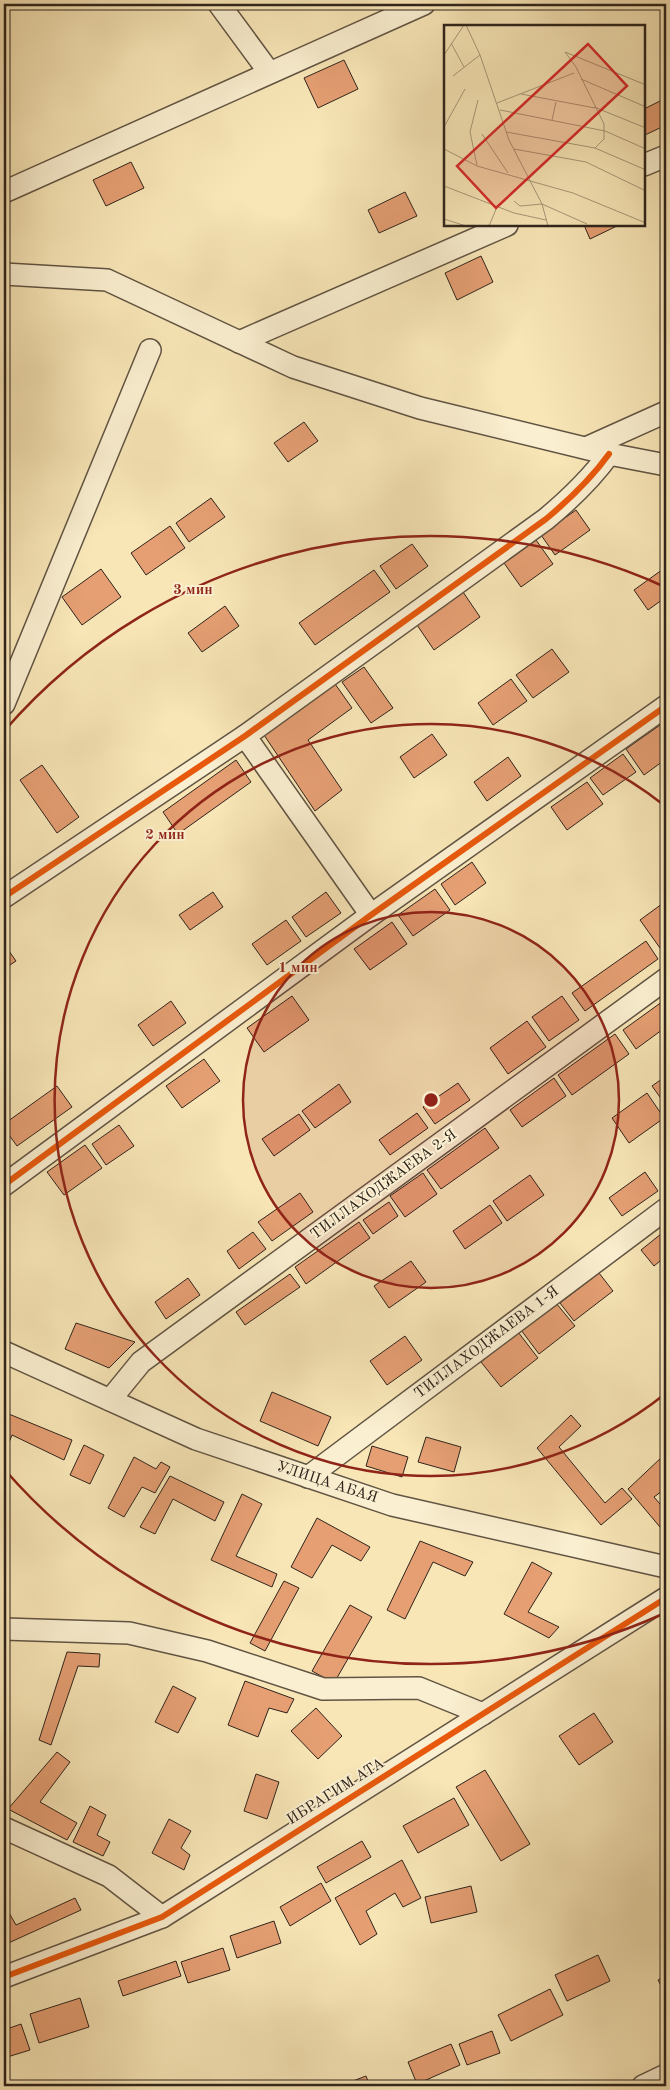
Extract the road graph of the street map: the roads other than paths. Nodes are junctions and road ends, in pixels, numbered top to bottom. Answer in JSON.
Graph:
{"nodes":[{"id":1,"x":219,"y":4,"type":"edge"},
{"id":2,"x":424,"y":4,"type":"edge"},
{"id":3,"x":269,"y":72,"type":"junction"},
{"id":4,"x":666,"y":156,"type":"edge"},
{"id":5,"x":645,"y":166,"type":"edge"},
{"id":6,"x":4,"y":192,"type":"edge"},
{"id":7,"x":505,"y":226,"type":"edge"},
{"id":8,"x":4,"y":274,"type":"edge"},
{"id":9,"x":238,"y":342,"type":"junction"},
{"id":10,"x":150,"y":350,"type":"dead end"},
{"id":11,"x":666,"y":412,"type":"edge"},
{"id":12,"x":586,"y":448,"type":"junction"},
{"id":13,"x":609,"y":454,"type":"junction"},
{"id":14,"x":666,"y":465,"type":"edge"},
{"id":15,"x":4,"y":704,"type":"edge"},
{"id":16,"x":666,"y":706,"type":"edge"},
{"id":17,"x":245,"y":736,"type":"junction"},
{"id":18,"x":4,"y":897,"type":"edge"},
{"id":19,"x":371,"y":915,"type":"junction"},
{"id":20,"x":666,"y":979,"type":"edge"},
{"id":21,"x":4,"y":1185,"type":"edge"},
{"id":22,"x":666,"y":1209,"type":"edge"},
{"id":23,"x":4,"y":1352,"type":"edge"},
{"id":24,"x":110,"y":1400,"type":"junction"},
{"id":25,"x":308,"y":1477,"type":"junction"},
{"id":26,"x":666,"y":1567,"type":"edge"},
{"id":27,"x":666,"y":1598,"type":"edge"},
{"id":28,"x":4,"y":1629,"type":"edge"},
{"id":29,"x":483,"y":1714,"type":"junction"},
{"id":30,"x":4,"y":1828,"type":"edge"},
{"id":31,"x":162,"y":1917,"type":"junction"},
{"id":32,"x":4,"y":1977,"type":"edge"},
{"id":33,"x":666,"y":2075,"type":"edge"},
{"id":34,"x":643,"y":2086,"type":"edge"}],
"edges":[{"from":1,"to":3,"type":"street"},
{"from":2,"to":3,"type":"street"},
{"from":3,"to":6,"type":"street"},
{"from":4,"to":5,"type":"street"},
{"from":7,"to":9,"type":"street"},
{"from":8,"to":9,"type":"street"},
{"from":9,"to":12,"type":"street"},
{"from":10,"to":15,"type":"street"},
{"from":11,"to":12,"type":"street"},
{"from":12,"to":13,"type":"street"},
{"from":13,"to":14,"type":"street"},
{"from":13,"to":17,"type":"street"},
{"from":16,"to":19,"type":"street"},
{"from":17,"to":18,"type":"street"},
{"from":17,"to":19,"type":"street"},
{"from":19,"to":21,"type":"street"},
{"from":20,"to":24,"type":"street","name":"ТИЛЛАХОДЖАЕВА 2-Я"},
{"from":22,"to":25,"type":"street","name":"ТИЛЛАХОДЖАЕВА 1-Я"},
{"from":23,"to":24,"type":"street","name":"УЛИЦА АБАЯ"},
{"from":24,"to":25,"type":"street","name":"УЛИЦА АБАЯ"},
{"from":25,"to":26,"type":"street","name":"УЛИЦА АБАЯ"},
{"from":27,"to":29,"type":"street","name":"ИБРАГИМ АТА"},
{"from":28,"to":29,"type":"street"},
{"from":29,"to":31,"type":"street","name":"ИБРАГИМ АТА"},
{"from":30,"to":31,"type":"street"},
{"from":31,"to":32,"type":"street","name":"ИБРАГИМ АТА"},
{"from":33,"to":34,"type":"street"}]}
